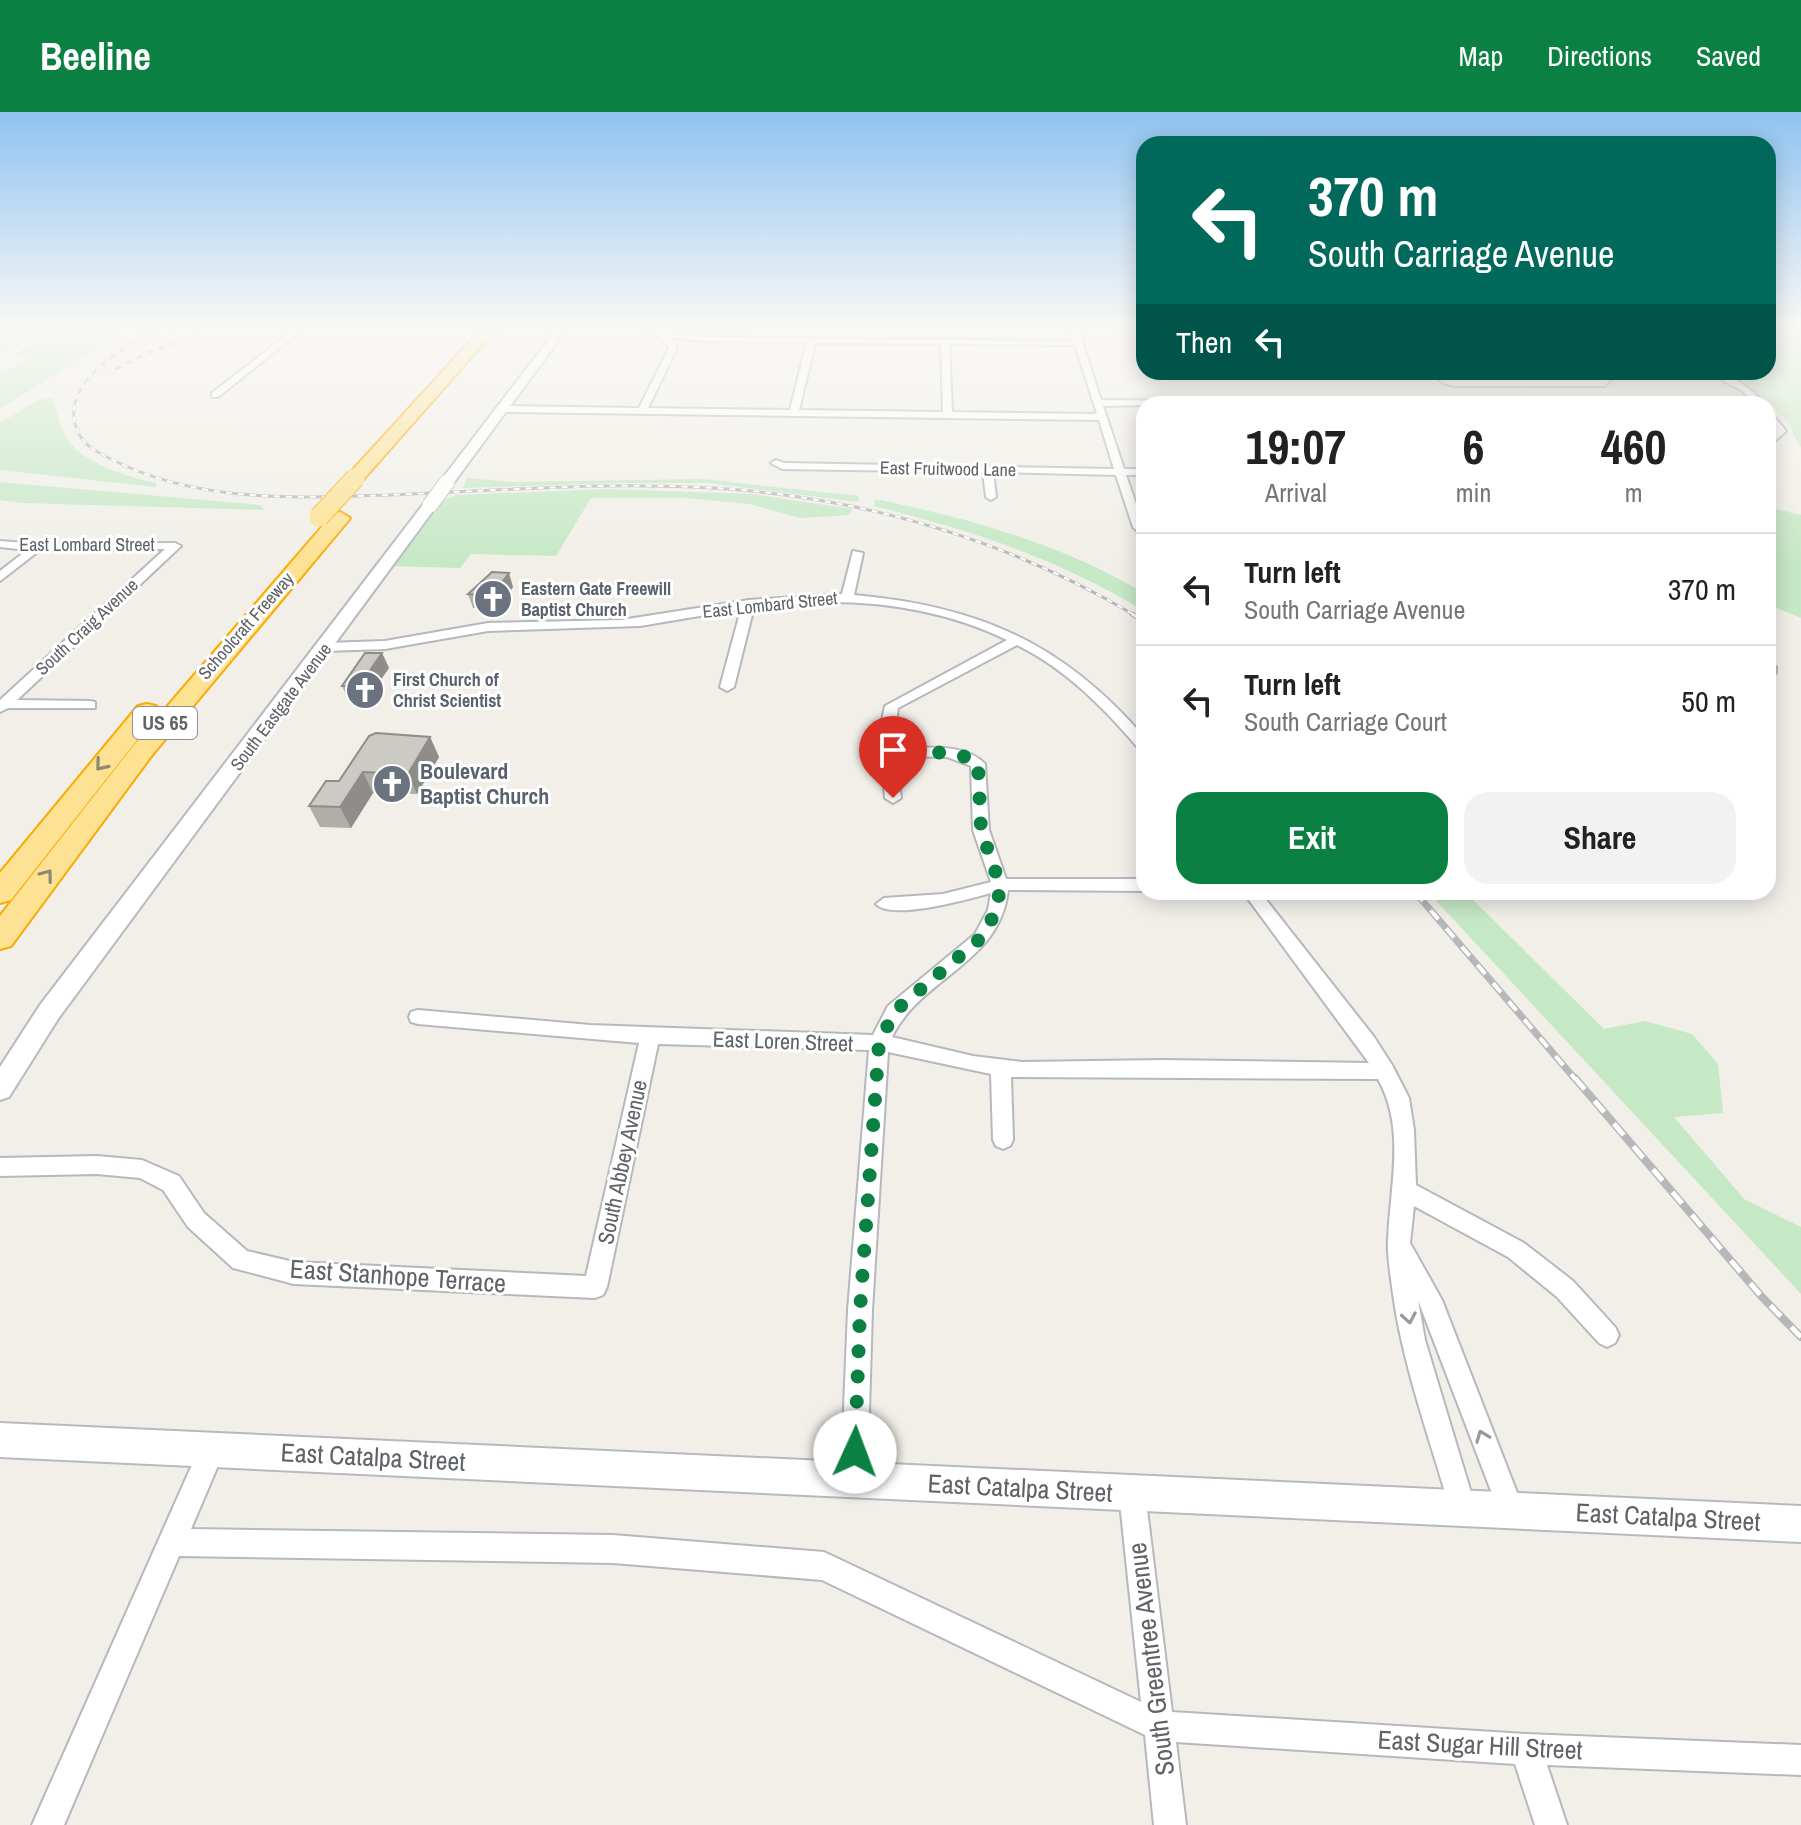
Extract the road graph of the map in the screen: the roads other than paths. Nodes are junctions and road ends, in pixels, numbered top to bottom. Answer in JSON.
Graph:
{"nodes":[{"id":1,"x":425,"y":406,"type":"edge"},
{"id":2,"x":432,"y":406,"type":"edge"},
{"id":3,"x":503,"y":406,"type":"edge"},
{"id":4,"x":644,"y":406,"type":"edge"},
{"id":5,"x":796,"y":406,"type":"edge"},
{"id":6,"x":948,"y":406,"type":"edge"},
{"id":7,"x":1100,"y":406,"type":"edge"},
{"id":8,"x":501,"y":409,"type":"junction"},
{"id":9,"x":642,"y":411,"type":"junction"},
{"id":10,"x":794,"y":413,"type":"junction"},
{"id":11,"x":948,"y":415,"type":"junction"},
{"id":12,"x":1104,"y":417,"type":"junction"},
{"id":13,"x":776,"y":463,"type":"dead end"},
{"id":14,"x":988,"y":470,"type":"junction"},
{"id":15,"x":1121,"y":472,"type":"junction"},
{"id":16,"x":1136,"y":472,"type":"edge"},
{"id":17,"x":365,"y":478,"type":"junction"},
{"id":18,"x":991,"y":497,"type":"dead end"},
{"id":19,"x":330,"y":517,"type":"junction"},
{"id":20,"x":1136,"y":521,"type":"edge"},
{"id":21,"x":0,"y":544,"type":"edge"},
{"id":22,"x":175,"y":546,"type":"joint"},
{"id":23,"x":37,"y":547,"type":"junction"},
{"id":24,"x":857,"y":553,"type":"dead end"},
{"id":25,"x":0,"y":577,"type":"edge"},
{"id":26,"x":847,"y":598,"type":"junction"},
{"id":27,"x":749,"y":604,"type":"junction"},
{"id":28,"x":1019,"y":639,"type":"junction"},
{"id":29,"x":326,"y":647,"type":"junction"},
{"id":30,"x":727,"y":687,"type":"dead end"},
{"id":31,"x":90,"y":705,"type":"dead end"},
{"id":32,"x":1,"y":706,"type":"edge"},
{"id":33,"x":1136,"y":736,"type":"edge"},
{"id":34,"x":888,"y":750,"type":"junction"},
{"id":35,"x":893,"y":798,"type":"dead end"},
{"id":36,"x":1000,"y":885,"type":"junction"},
{"id":37,"x":1136,"y":885,"type":"edge"},
{"id":38,"x":0,"y":893,"type":"edge"},
{"id":39,"x":1257,"y":900,"type":"edge"},
{"id":40,"x":884,"y":904,"type":"dead end"},
{"id":41,"x":0,"y":938,"type":"edge"},
{"id":42,"x":418,"y":1017,"type":"dead end"},
{"id":43,"x":650,"y":1037,"type":"junction"},
{"id":44,"x":879,"y":1043,"type":"junction"},
{"id":45,"x":1001,"y":1067,"type":"junction"},
{"id":46,"x":1385,"y":1071,"type":"junction"},
{"id":47,"x":0,"y":1089,"type":"edge"},
{"id":48,"x":1003,"y":1140,"type":"dead end"},
{"id":49,"x":0,"y":1167,"type":"edge"},
{"id":50,"x":1405,"y":1190,"type":"junction"},
{"id":51,"x":1399,"y":1241,"type":"junction"},
{"id":52,"x":595,"y":1287,"type":"joint"},
{"id":53,"x":1607,"y":1335,"type":"dead end"},
{"id":54,"x":0,"y":1440,"type":"edge"},
{"id":55,"x":212,"y":1449,"type":"junction"},
{"id":56,"x":854,"y":1480,"type":"junction"},
{"id":57,"x":1132,"y":1493,"type":"junction"},
{"id":58,"x":1462,"y":1506,"type":"junction"},
{"id":59,"x":1510,"y":1508,"type":"junction"},
{"id":60,"x":1801,"y":1524,"type":"edge"},
{"id":61,"x":172,"y":1542,"type":"junction"},
{"id":62,"x":1159,"y":1726,"type":"junction"},
{"id":63,"x":1526,"y":1749,"type":"junction"},
{"id":64,"x":1801,"y":1760,"type":"edge"},
{"id":65,"x":48,"y":1825,"type":"edge"},
{"id":66,"x":1170,"y":1825,"type":"edge"},
{"id":67,"x":1551,"y":1825,"type":"edge"}],
"edges":[{"from":1,"to":17,"type":"highway","name":"Schoolcraft Freeway","number":"US 65"},
{"from":2,"to":17,"type":"highway","name":"Schoolcraft Freeway","number":"US 65"},
{"from":3,"to":8,"type":"street","name":"South Eastgate Avenue"},
{"from":4,"to":9,"type":"street"},
{"from":5,"to":10,"type":"street"},
{"from":6,"to":11,"type":"street"},
{"from":7,"to":12,"type":"street"},
{"from":8,"to":9,"type":"street"},
{"from":8,"to":29,"type":"street","name":"South Eastgate Avenue","bridge":true},
{"from":9,"to":10,"type":"street"},
{"from":10,"to":11,"type":"street"},
{"from":11,"to":12,"type":"street"},
{"from":12,"to":15,"type":"street"},
{"from":13,"to":14,"type":"street","name":"East Fruitwood Lane"},
{"from":14,"to":15,"type":"street","name":"East Fruitwood Lane"},
{"from":14,"to":18,"type":"street"},
{"from":15,"to":16,"type":"street","name":"East Fruitwood Lane"},
{"from":15,"to":20,"type":"street"},
{"from":17,"to":19,"type":"highway","name":"Schoolcraft Freeway","number":"US 65"},
{"from":19,"to":38,"type":"highway","name":"Schoolcraft Freeway","number":"US 65","one_way":true},
{"from":41,"to":19,"type":"highway","name":"Schoolcraft Freeway","number":"US 65","one_way":true},
{"from":21,"to":23,"type":"street","name":"East Lombard Street"},
{"from":22,"to":23,"type":"street","name":"East Lombard Street"},
{"from":22,"to":32,"type":"street","name":"South Craig Avenue"},
{"from":23,"to":25,"type":"street"},
{"from":24,"to":26,"type":"street"},
{"from":26,"to":27,"type":"street","name":"East Lombard Street"},
{"from":26,"to":28,"type":"street","name":"East Lombard Street"},
{"from":27,"to":29,"type":"street","name":"East Lombard Street"},
{"from":27,"to":30,"type":"street"},
{"from":28,"to":33,"type":"street"},
{"from":28,"to":34,"type":"street"},
{"from":29,"to":47,"type":"street","name":"South Eastgate Avenue"},
{"from":31,"to":32,"type":"street"},
{"from":34,"to":35,"type":"street"},
{"from":34,"to":36,"type":"street"},
{"from":36,"to":37,"type":"street"},
{"from":36,"to":40,"type":"street"},
{"from":36,"to":44,"type":"street"},
{"from":39,"to":46,"type":"street"},
{"from":42,"to":43,"type":"street","name":"East Loren Street"},
{"from":43,"to":44,"type":"street","name":"East Loren Street"},
{"from":43,"to":52,"type":"street","name":"South Abbey Avenue"},
{"from":44,"to":45,"type":"street","name":"East Loren Street"},
{"from":44,"to":56,"type":"street"},
{"from":45,"to":46,"type":"street","name":"East Loren Street"},
{"from":45,"to":48,"type":"street"},
{"from":46,"to":50,"type":"street"},
{"from":49,"to":52,"type":"street","name":"East Stanhope Terrace"},
{"from":50,"to":51,"type":"street"},
{"from":50,"to":53,"type":"street"},
{"from":51,"to":58,"type":"street","one_way":true},
{"from":59,"to":51,"type":"street","one_way":true},
{"from":54,"to":55,"type":"street","name":"East Catalpa Street"},
{"from":55,"to":56,"type":"street","name":"East Catalpa Street"},
{"from":55,"to":61,"type":"street"},
{"from":56,"to":57,"type":"street","name":"East Catalpa Street"},
{"from":57,"to":58,"type":"street","name":"East Catalpa Street"},
{"from":57,"to":62,"type":"street","name":"South Greentree Avenue"},
{"from":58,"to":59,"type":"street","name":"East Catalpa Street"},
{"from":59,"to":60,"type":"street","name":"East Catalpa Street"},
{"from":61,"to":62,"type":"street"},
{"from":61,"to":65,"type":"street"},
{"from":62,"to":63,"type":"street","name":"East Sugar Hill Street"},
{"from":62,"to":66,"type":"street","name":"South Greentree Avenue"},
{"from":63,"to":64,"type":"street","name":"East Sugar Hill Street"},
{"from":63,"to":67,"type":"street"}]}
